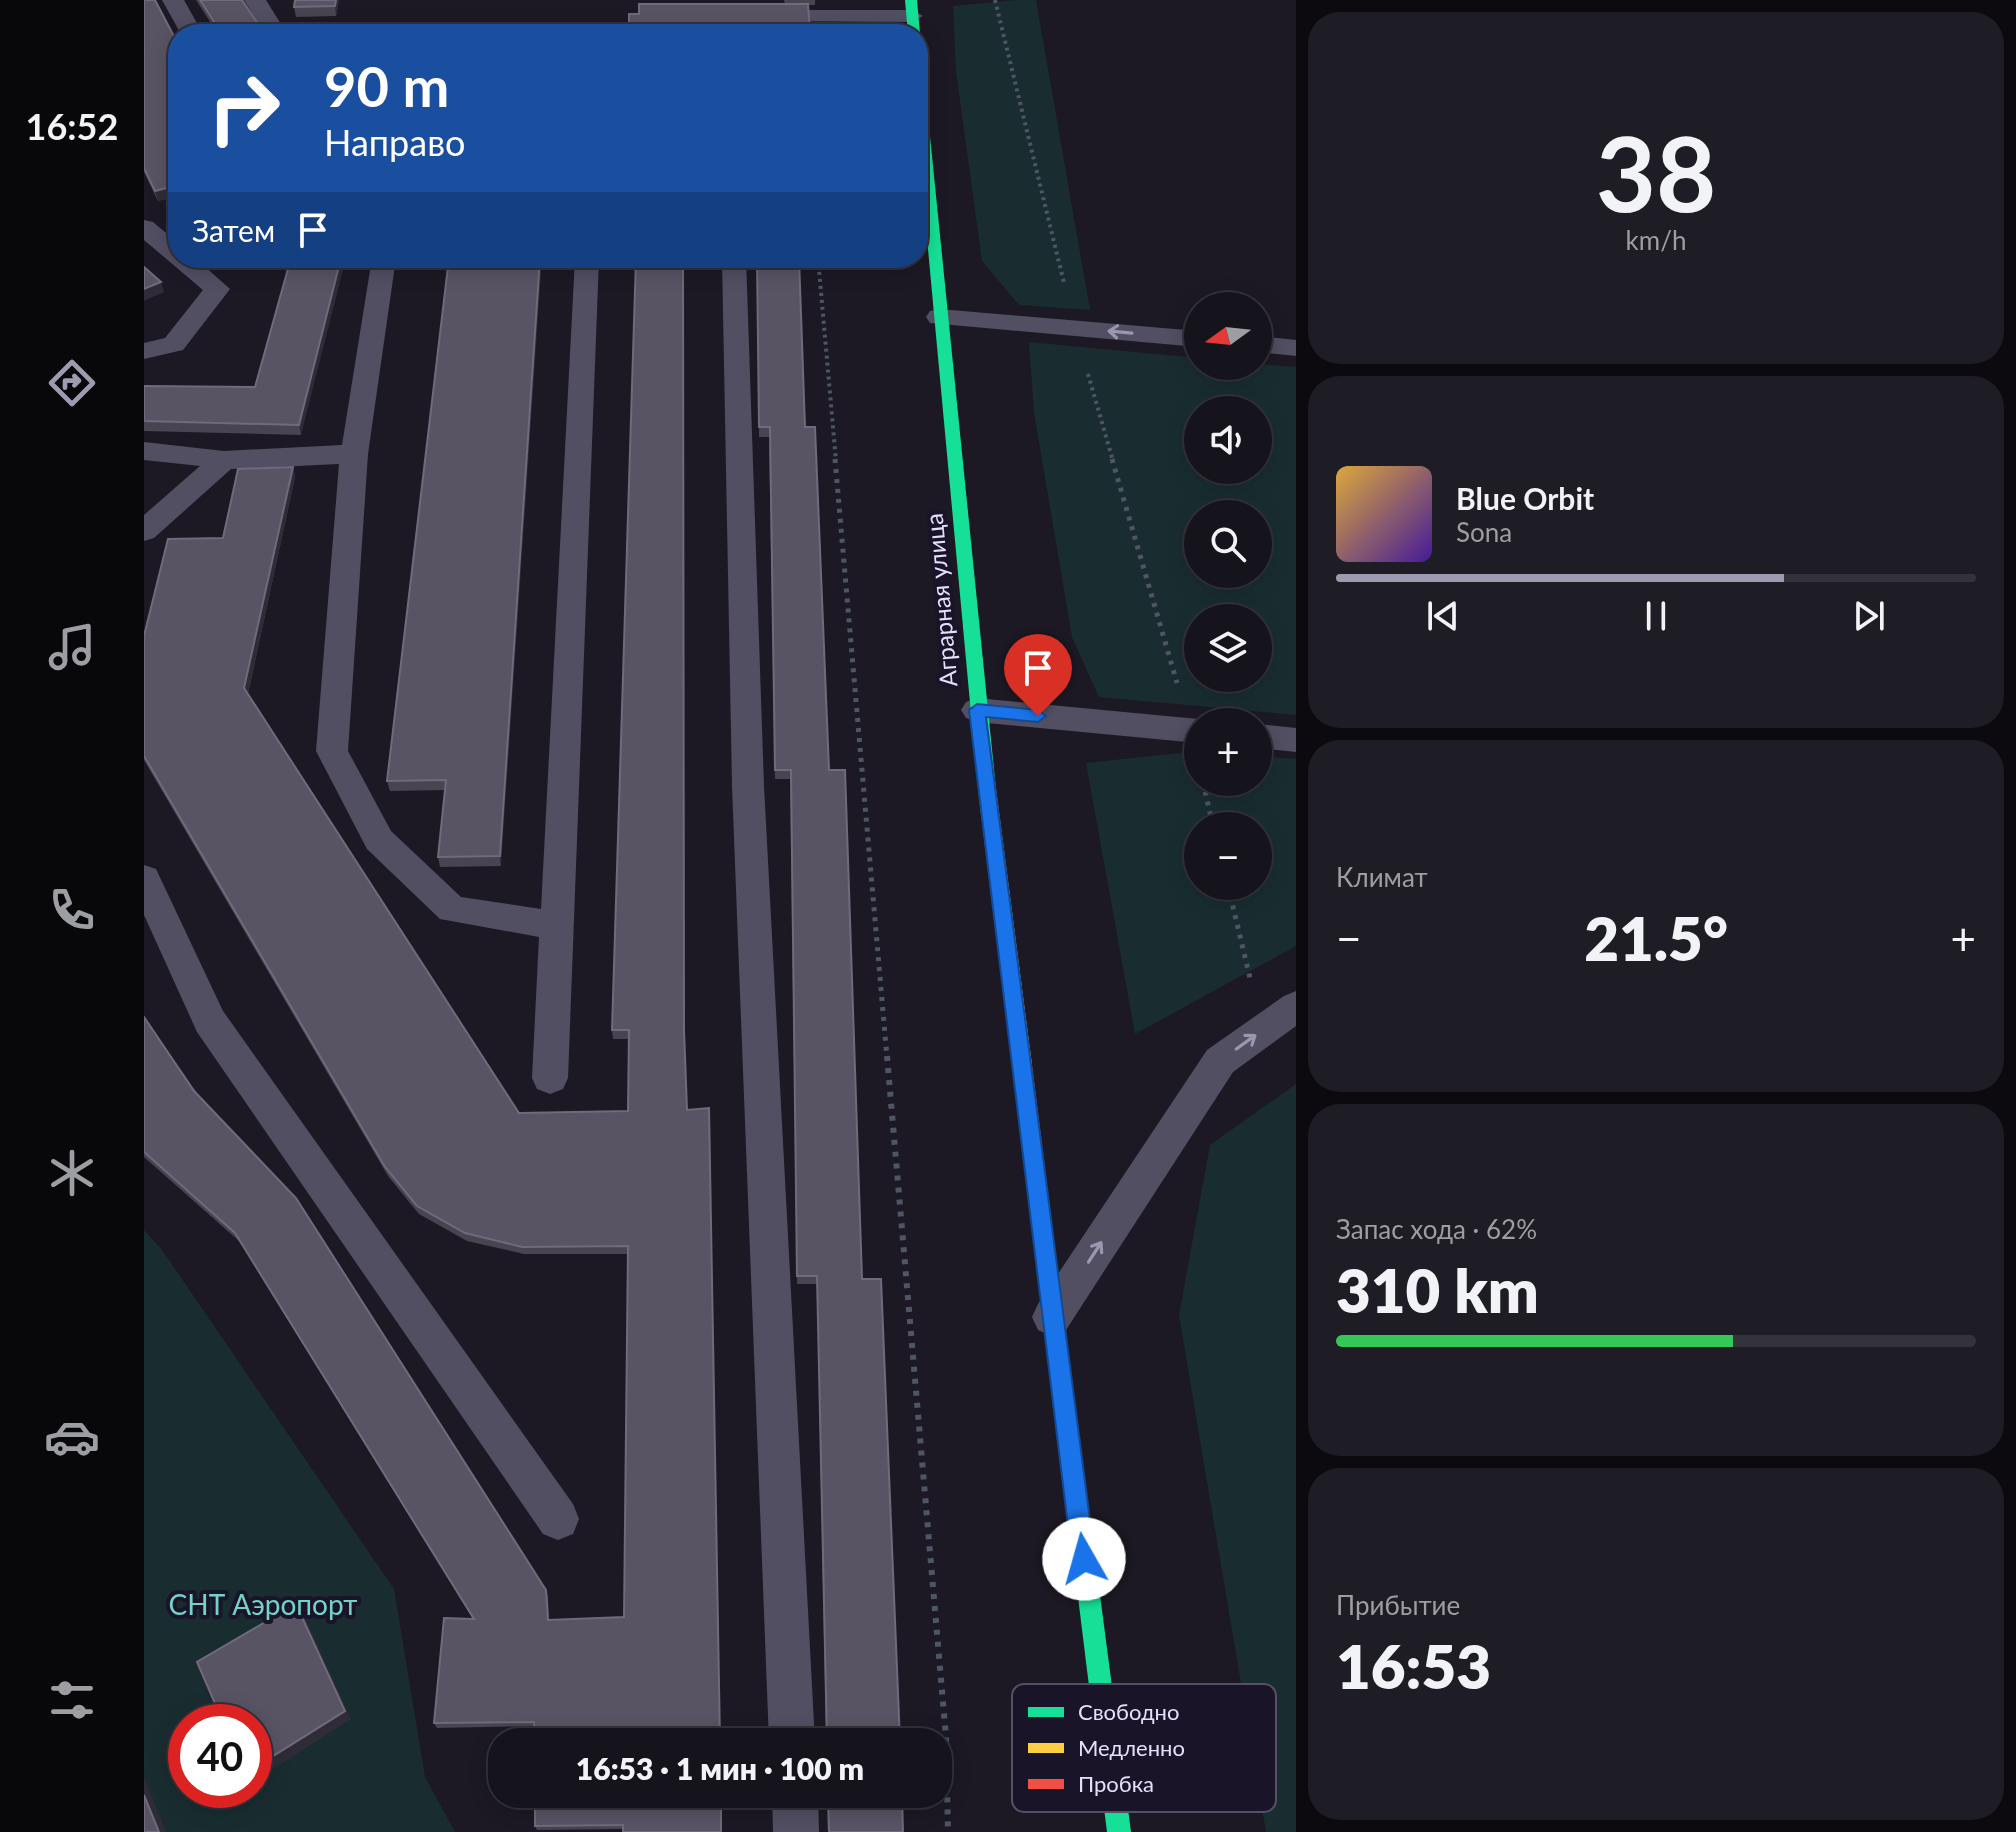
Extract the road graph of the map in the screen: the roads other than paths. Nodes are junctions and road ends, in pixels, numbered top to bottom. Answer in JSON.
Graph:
{"nodes":[{"id":1,"x":173,"y":0,"type":"edge"},
{"id":2,"x":737,"y":16,"type":"edge"},
{"id":3,"x":913,"y":17,"type":"edge"},
{"id":4,"x":186,"y":24,"type":"edge"},
{"id":5,"x":928,"y":219,"type":"edge"},
{"id":6,"x":150,"y":232,"type":"edge"},
{"id":7,"x":168,"y":248,"type":"edge"},
{"id":8,"x":192,"y":268,"type":"edge"},
{"id":9,"x":382,"y":268,"type":"edge"},
{"id":10,"x":587,"y":268,"type":"edge"},
{"id":11,"x":734,"y":268,"type":"edge"},
{"id":12,"x":939,"y":317,"type":"junction"},
{"id":13,"x":1184,"y":338,"type":"edge"},
{"id":14,"x":1272,"y":345,"type":"edge"},
{"id":15,"x":1296,"y":348,"type":"edge"},
{"id":16,"x":144,"y":351,"type":"edge"},
{"id":17,"x":144,"y":451,"type":"edge"},
{"id":18,"x":354,"y":454,"type":"junction"},
{"id":19,"x":224,"y":460,"type":"junction"},
{"id":20,"x":144,"y":531,"type":"edge"},
{"id":21,"x":977,"y":710,"type":"junction"},
{"id":22,"x":1184,"y":729,"type":"edge"},
{"id":23,"x":1272,"y":737,"type":"edge"},
{"id":24,"x":1296,"y":740,"type":"edge"},
{"id":25,"x":144,"y":878,"type":"edge"},
{"id":26,"x":558,"y":926,"type":"junction"},
{"id":27,"x":1296,"y":1006,"type":"edge"},
{"id":28,"x":550,"y":1078,"type":"dead end"},
{"id":29,"x":1052,"y":1317,"type":"junction"},
{"id":30,"x":558,"y":1519,"type":"dead end"},
{"id":31,"x":1100,"y":1684,"type":"edge"},
{"id":32,"x":791,"y":1728,"type":"edge"},
{"id":33,"x":795,"y":1808,"type":"edge"},
{"id":34,"x":1116,"y":1812,"type":"edge"},
{"id":35,"x":796,"y":1832,"type":"edge"},
{"id":36,"x":1119,"y":1832,"type":"edge"}],
"edges":[{"from":1,"to":4,"type":"lane"},
{"from":2,"to":3,"type":"lane"},
{"from":5,"to":12,"type":"street","name":"Аграрная улица"},
{"from":6,"to":7,"type":"lane"},
{"from":8,"to":16,"type":"lane"},
{"from":9,"to":18,"type":"lane"},
{"from":10,"to":26,"type":"lane"},
{"from":11,"to":32,"type":"lane"},
{"from":13,"to":12,"type":"lane","one_way":true},
{"from":12,"to":21,"type":"street","name":"Аграрная улица"},
{"from":14,"to":15,"type":"lane"},
{"from":17,"to":19,"type":"lane"},
{"from":18,"to":19,"type":"lane"},
{"from":18,"to":26,"type":"lane"},
{"from":19,"to":20,"type":"lane"},
{"from":21,"to":22,"type":"lane"},
{"from":21,"to":29,"type":"street","name":"Аграрная улица"},
{"from":23,"to":24,"type":"lane"},
{"from":25,"to":30,"type":"lane"},
{"from":26,"to":28,"type":"lane"},
{"from":29,"to":27,"type":"lane","one_way":true},
{"from":29,"to":31,"type":"street","name":"Аграрная улица"},
{"from":33,"to":35,"type":"lane"},
{"from":34,"to":36,"type":"street","name":"Аграрная улица"}]}
